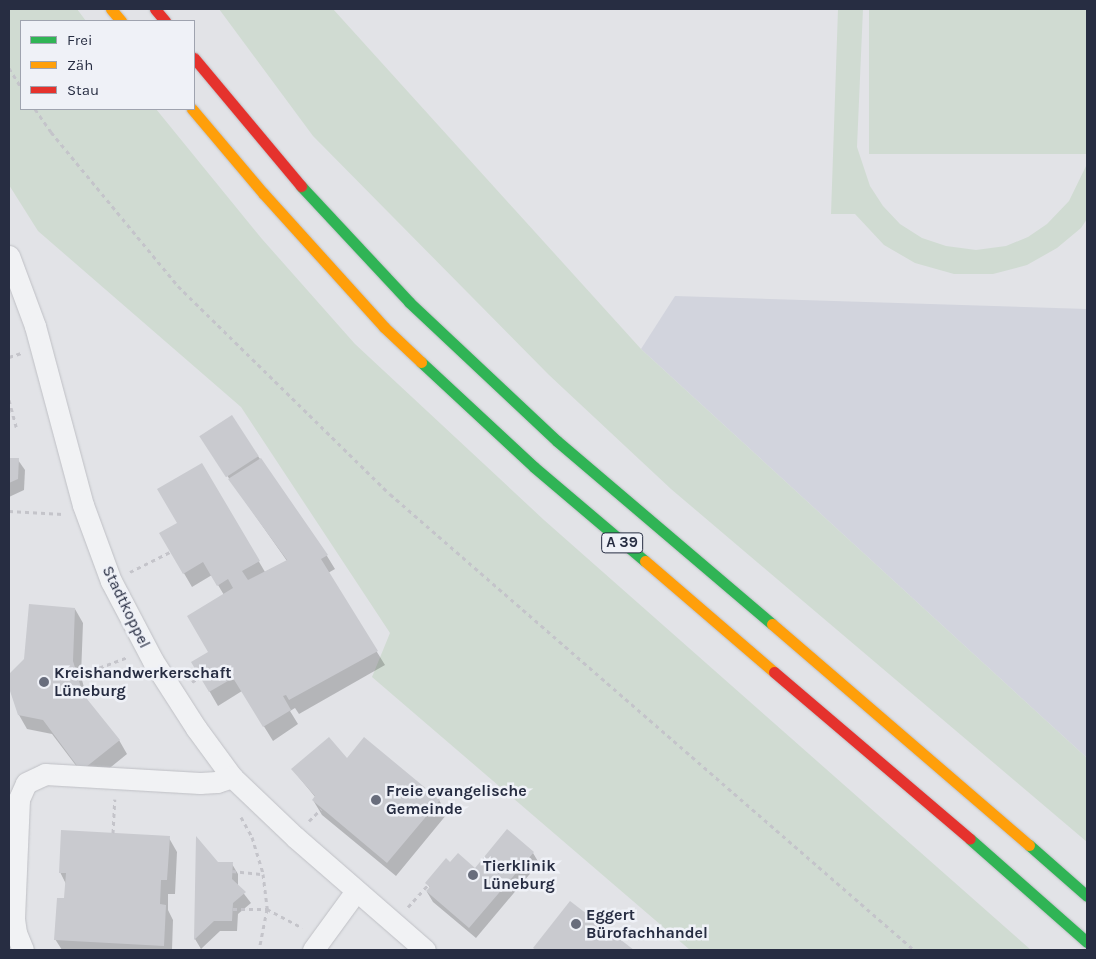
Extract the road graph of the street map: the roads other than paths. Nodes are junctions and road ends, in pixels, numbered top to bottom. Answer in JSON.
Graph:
{"nodes":[{"id":1,"x":111,"y":9,"type":"edge"},
{"id":2,"x":155,"y":9,"type":"edge"},
{"id":3,"x":120,"y":20,"type":"edge"},
{"id":4,"x":164,"y":20,"type":"edge"},
{"id":5,"x":195,"y":59,"type":"edge"},
{"id":6,"x":193,"y":110,"type":"edge"},
{"id":7,"x":9,"y":256,"type":"edge"},
{"id":8,"x":232,"y":777,"type":"junction"},
{"id":9,"x":356,"y":891,"type":"junction"},
{"id":10,"x":1087,"y":896,"type":"edge"},
{"id":11,"x":1087,"y":942,"type":"edge"},
{"id":12,"x":318,"y":945,"type":"edge"},
{"id":13,"x":23,"y":950,"type":"edge"},
{"id":14,"x":425,"y":950,"type":"edge"}],
"edges":[{"from":1,"to":3,"type":"highway"},
{"from":2,"to":4,"type":"highway"},
{"from":5,"to":10,"type":"highway","number":"A 39"},
{"from":6,"to":11,"type":"highway","number":"A 39"},
{"from":7,"to":8,"type":"street","name":"Stadtkoppel"},
{"from":8,"to":9,"type":"street","name":"Stadtkoppel"},
{"from":8,"to":13,"type":"street"},
{"from":9,"to":12,"type":"street"},
{"from":9,"to":14,"type":"street","name":"Stadtkoppel"}]}
